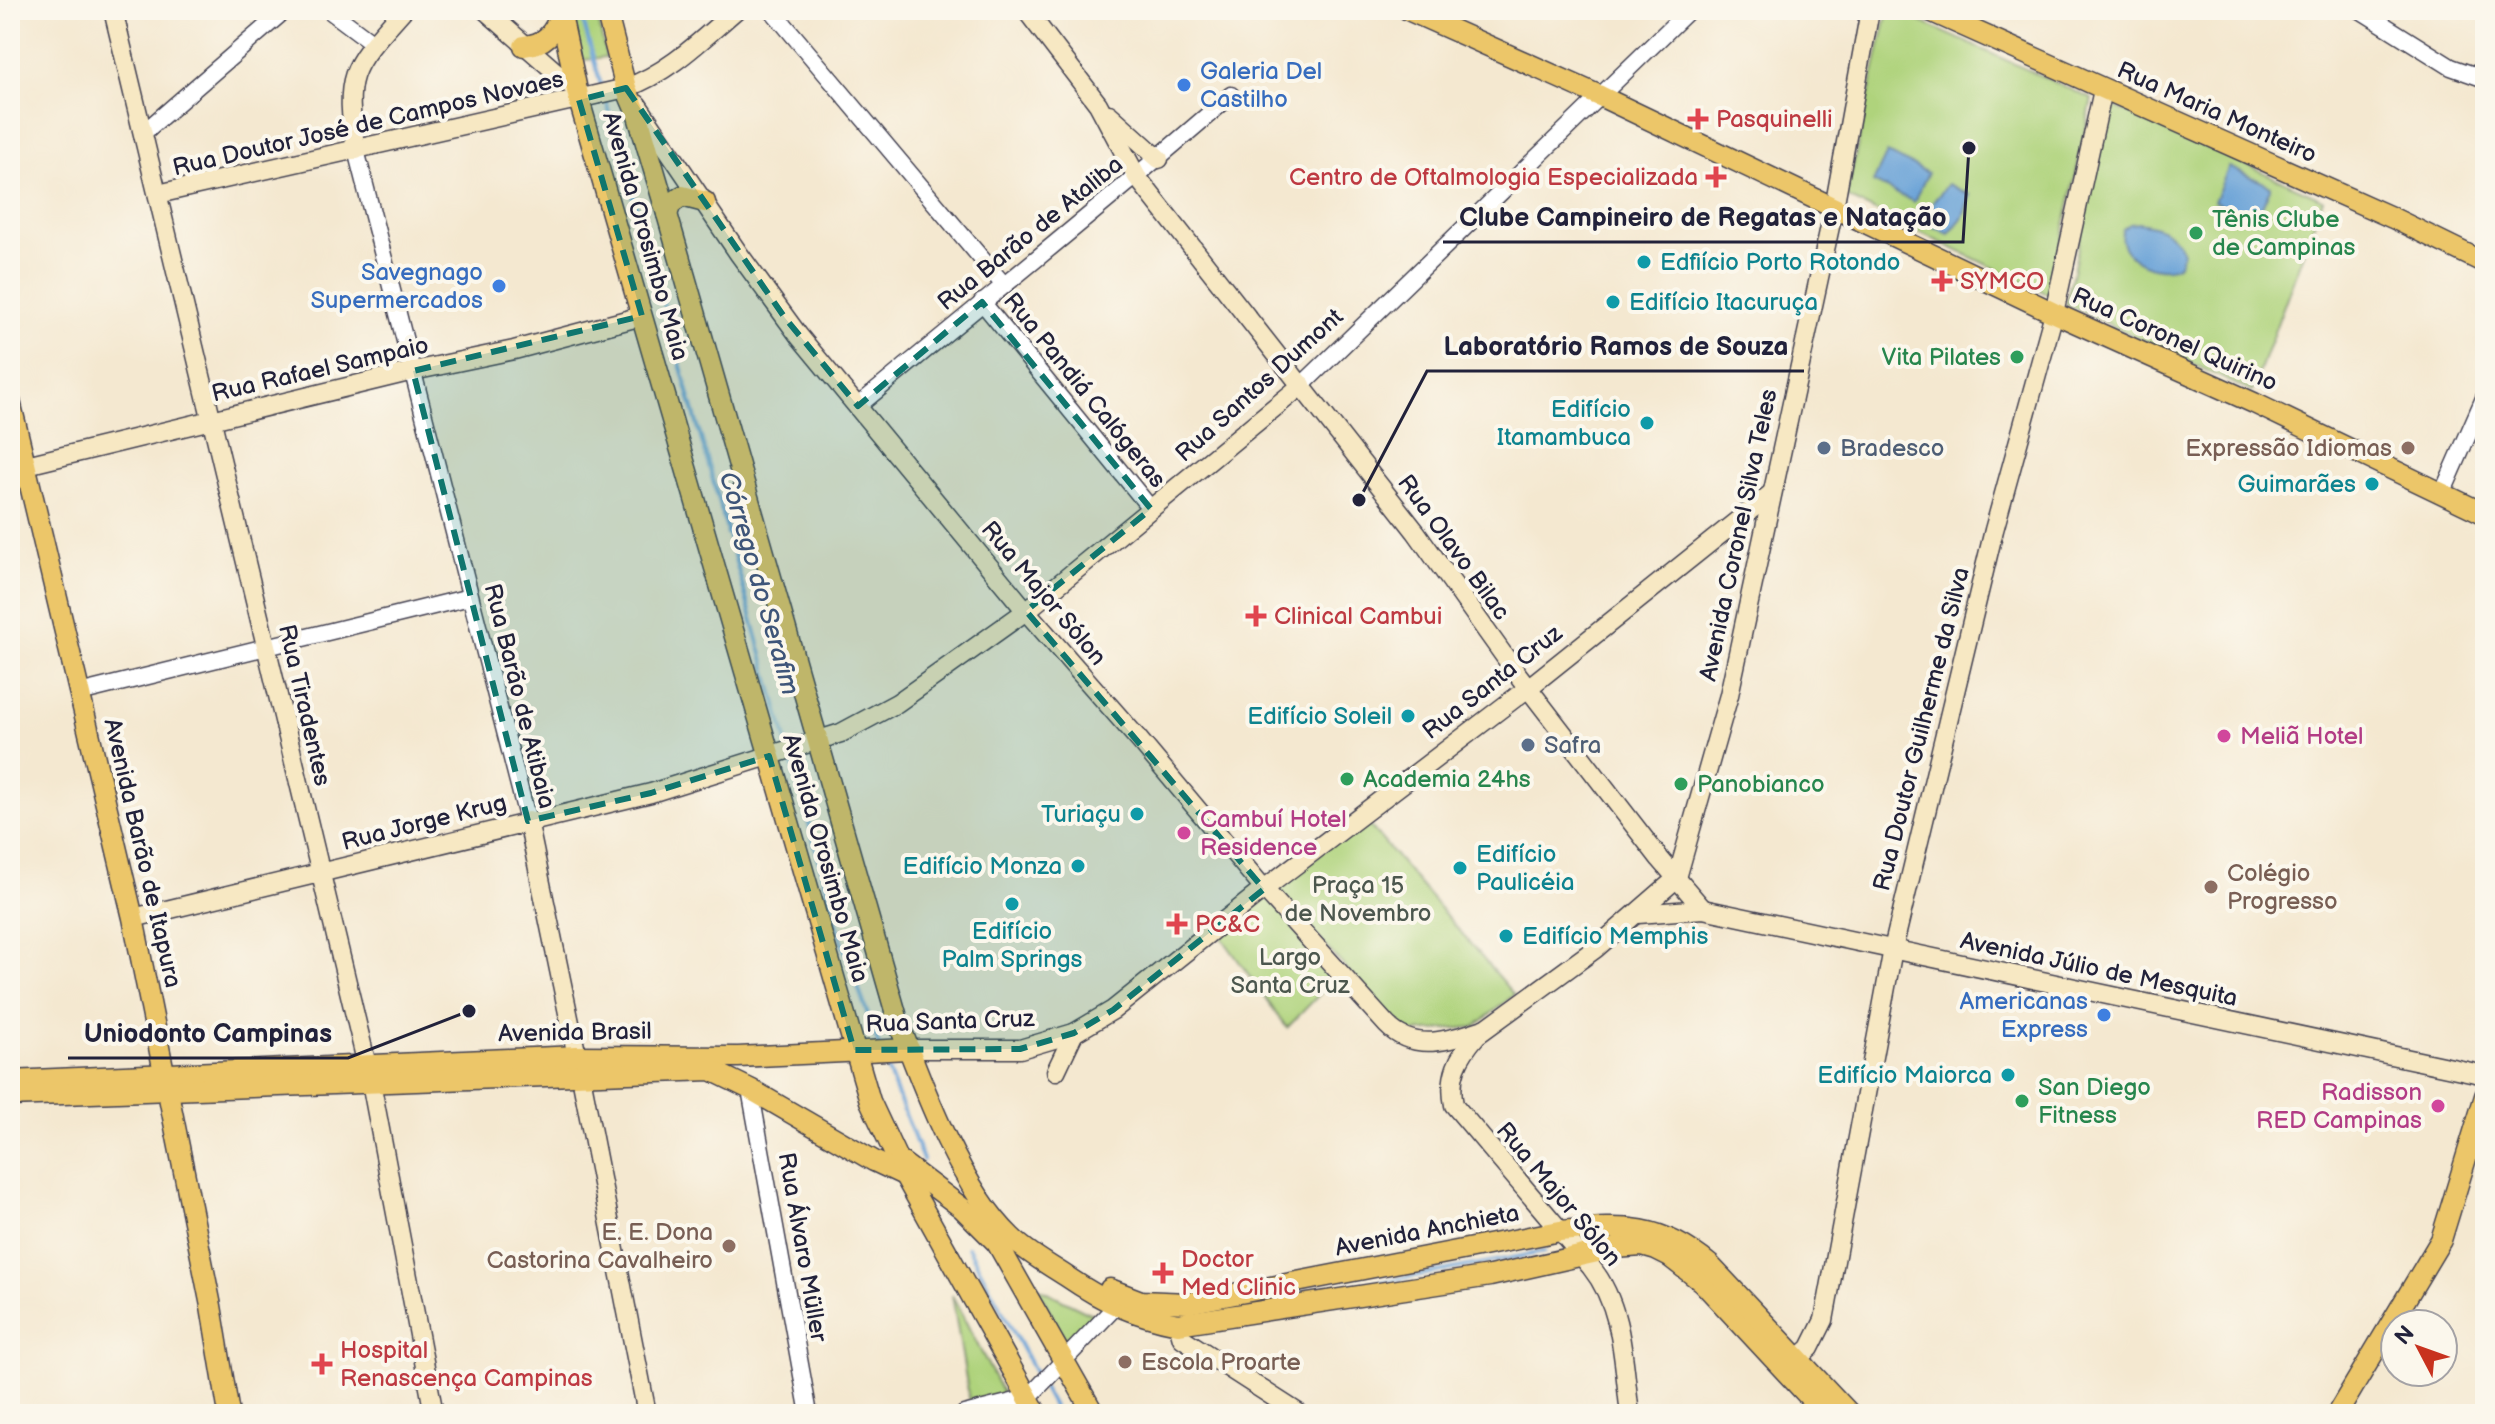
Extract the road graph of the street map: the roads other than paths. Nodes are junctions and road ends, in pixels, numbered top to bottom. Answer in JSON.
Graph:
{"nodes":[{"id":1,"x":113,"y":10,"type":"edge"},
{"id":2,"x":285,"y":10,"type":"edge"},
{"id":3,"x":329,"y":10,"type":"edge"},
{"id":4,"x":403,"y":10,"type":"edge"},
{"id":5,"x":606,"y":10,"type":"edge"},
{"id":6,"x":736,"y":10,"type":"edge"},
{"id":7,"x":772,"y":10,"type":"edge"},
{"id":8,"x":1026,"y":10,"type":"edge"},
{"id":9,"x":1408,"y":10,"type":"edge"},
{"id":10,"x":1689,"y":10,"type":"edge"},
{"id":11,"x":1928,"y":10,"type":"edge"},
{"id":12,"x":2360,"y":10,"type":"edge"},
{"id":13,"x":484,"y":11,"type":"edge"},
{"id":14,"x":1867,"y":11,"type":"edge"},
{"id":15,"x":560,"y":12,"type":"edge"},
{"id":16,"x":373,"y":43,"type":"junction"},
{"id":17,"x":524,"y":46,"type":"junction"},
{"id":18,"x":555,"y":74,"type":"junction"},
{"id":19,"x":2485,"y":79,"type":"edge"},
{"id":20,"x":626,"y":88,"type":"junction"},
{"id":21,"x":2103,"y":90,"type":"junction"},
{"id":22,"x":1231,"y":95,"type":"dead end"},
{"id":23,"x":1600,"y":96,"type":"junction"},
{"id":24,"x":583,"y":97,"type":"junction"},
{"id":25,"x":1098,"y":104,"type":"junction"},
{"id":26,"x":543,"y":108,"type":"junction"},
{"id":27,"x":143,"y":133,"type":"junction"},
{"id":28,"x":356,"y":150,"type":"junction"},
{"id":29,"x":1159,"y":159,"type":"junction"},
{"id":30,"x":1137,"y":177,"type":"junction"},
{"id":31,"x":158,"y":194,"type":"junction"},
{"id":32,"x":705,"y":202,"type":"junction"},
{"id":33,"x":1834,"y":208,"type":"junction"},
{"id":34,"x":667,"y":214,"type":"junction"},
{"id":35,"x":2485,"y":263,"type":"edge"},
{"id":36,"x":1003,"y":284,"type":"junction"},
{"id":37,"x":982,"y":302,"type":"junction"},
{"id":38,"x":2054,"y":313,"type":"junction"},
{"id":39,"x":642,"y":316,"type":"junction"},
{"id":40,"x":413,"y":371,"type":"junction"},
{"id":41,"x":1302,"y":385,"type":"junction"},
{"id":42,"x":2485,"y":396,"type":"edge"},
{"id":43,"x":10,"y":401,"type":"edge"},
{"id":44,"x":858,"y":406,"type":"junction"},
{"id":45,"x":212,"y":419,"type":"junction"},
{"id":46,"x":18,"y":468,"type":"edge"},
{"id":47,"x":1772,"y":493,"type":"junction"},
{"id":48,"x":2442,"y":494,"type":"junction"},
{"id":49,"x":1151,"y":509,"type":"junction"},
{"id":50,"x":2485,"y":514,"type":"edge"},
{"id":51,"x":470,"y":597,"type":"junction"},
{"id":52,"x":1026,"y":611,"type":"junction"},
{"id":53,"x":266,"y":647,"type":"junction"},
{"id":54,"x":1528,"y":688,"type":"junction"},
{"id":55,"x":79,"y":693,"type":"junction"},
{"id":56,"x":813,"y":743,"type":"junction"},
{"id":57,"x":774,"y":754,"type":"junction"},
{"id":58,"x":528,"y":821,"type":"junction"},
{"id":59,"x":320,"y":871,"type":"junction"},
{"id":60,"x":1677,"y":878,"type":"junction"},
{"id":61,"x":1264,"y":889,"type":"junction"},
{"id":62,"x":1703,"y":909,"type":"junction"},
{"id":63,"x":1638,"y":914,"type":"junction"},
{"id":64,"x":133,"y":918,"type":"junction"},
{"id":65,"x":1893,"y":949,"type":"junction"},
{"id":66,"x":1484,"y":1029,"type":"junction"},
{"id":67,"x":1074,"y":1033,"type":"junction"},
{"id":68,"x":904,"y":1049,"type":"junction"},
{"id":69,"x":859,"y":1050,"type":"junction"},
{"id":70,"x":579,"y":1065,"type":"junction"},
{"id":71,"x":711,"y":1070,"type":"junction"},
{"id":72,"x":1056,"y":1071,"type":"dead end"},
{"id":73,"x":369,"y":1074,"type":"junction"},
{"id":74,"x":2485,"y":1075,"type":"edge"},
{"id":75,"x":10,"y":1081,"type":"edge"},
{"id":76,"x":165,"y":1083,"type":"junction"},
{"id":77,"x":750,"y":1089,"type":"junction"},
{"id":78,"x":10,"y":1096,"type":"edge"},
{"id":79,"x":2485,"y":1096,"type":"edge"},
{"id":80,"x":900,"y":1166,"type":"junction"},
{"id":81,"x":969,"y":1194,"type":"junction"},
{"id":82,"x":1560,"y":1231,"type":"junction"},
{"id":83,"x":1581,"y":1257,"type":"junction"},
{"id":84,"x":1116,"y":1306,"type":"junction"},
{"id":85,"x":1180,"y":1324,"type":"junction"},
{"id":86,"x":1060,"y":1366,"type":"junction"},
{"id":87,"x":1791,"y":1366,"type":"junction"},
{"id":88,"x":1034,"y":1400,"type":"edge"},
{"id":89,"x":229,"y":1414,"type":"edge"},
{"id":90,"x":434,"y":1414,"type":"edge"},
{"id":91,"x":647,"y":1414,"type":"edge"},
{"id":92,"x":809,"y":1414,"type":"edge"},
{"id":93,"x":964,"y":1414,"type":"edge"},
{"id":94,"x":1094,"y":1414,"type":"edge"},
{"id":95,"x":1300,"y":1414,"type":"edge"},
{"id":96,"x":1630,"y":1414,"type":"edge"},
{"id":97,"x":1825,"y":1414,"type":"edge"},
{"id":98,"x":1850,"y":1414,"type":"edge"},
{"id":99,"x":2337,"y":1414,"type":"edge"}],
"edges":[{"from":1,"to":27,"type":"main road","name":"Rua Tiradentes"},
{"from":2,"to":27,"type":"street"},
{"from":3,"to":16,"type":"street"},
{"from":4,"to":16,"type":"main road","name":"Rua Barão de Atibaia"},
{"from":5,"to":20,"type":"main road","name":"Avenida Orosimbo Maia"},
{"from":6,"to":20,"type":"main road","name":"Rua Doutor José de Campos Novaes"},
{"from":7,"to":36,"type":"street"},
{"from":8,"to":25,"type":"main road"},
{"from":9,"to":23,"type":"main road","name":"Rua Coronel Quirino"},
{"from":10,"to":23,"type":"street","name":"Rua Santos Dumont"},
{"from":11,"to":21,"type":"main road","name":"Rua Maria Monteiro"},
{"from":12,"to":19,"type":"street"},
{"from":13,"to":17,"type":"main road"},
{"from":14,"to":33,"type":"main road","name":"Avenida Coronel Silva Teles"},
{"from":15,"to":17,"type":"main road"},
{"from":15,"to":24,"type":"main road","name":"Avenida Orosimbo Maia"},
{"from":16,"to":28,"type":"main road","name":"Rua Barão de Atibaia"},
{"from":17,"to":18,"type":"main road"},
{"from":18,"to":24,"type":"main road"},
{"from":18,"to":26,"type":"main road"},
{"from":20,"to":24,"type":"main road","name":"Rua Doutor José de Campos Novaes"},
{"from":20,"to":32,"type":"main road","name":"Rua Major Sólon"},
{"from":20,"to":34,"type":"main road","name":"Avenida Orosimbo Maia"},
{"from":21,"to":35,"type":"main road","name":"Rua Maria Monteiro"},
{"from":21,"to":38,"type":"main road","name":"Rua Doutor Guilherme da Silva"},
{"from":22,"to":29,"type":"street","name":"Rua Barão de Ataliba"},
{"from":23,"to":33,"type":"main road","name":"Rua Coronel Quirino"},
{"from":23,"to":41,"type":"street","name":"Rua Santos Dumont"},
{"from":24,"to":26,"type":"main road","name":"Rua Doutor José de Campos Novaes"},
{"from":24,"to":39,"type":"main road","name":"Avenida Orosimbo Maia"},
{"from":25,"to":29,"type":"main road"},
{"from":25,"to":30,"type":"main road","name":"Rua Olavo Bilac"},
{"from":26,"to":28,"type":"main road","name":"Rua Doutor José de Campos Novaes"},
{"from":27,"to":31,"type":"main road","name":"Rua Tiradentes"},
{"from":28,"to":31,"type":"main road","name":"Rua Doutor José de Campos Novaes"},
{"from":28,"to":40,"type":"street","name":"Rua Barão de Atibaia"},
{"from":29,"to":30,"type":"street","name":"Rua Barão de Ataliba"},
{"from":30,"to":36,"type":"street","name":"Rua Barão de Ataliba"},
{"from":30,"to":41,"type":"main road","name":"Rua Olavo Bilac"},
{"from":31,"to":45,"type":"main road","name":"Rua Tiradentes"},
{"from":32,"to":34,"type":"main road"},
{"from":32,"to":44,"type":"main road","name":"Rua Major Sólon"},
{"from":33,"to":38,"type":"main road","name":"Rua Coronel Quirino"},
{"from":33,"to":47,"type":"main road","name":"Avenida Coronel Silva Teles"},
{"from":34,"to":56,"type":"main road","name":"Avenida Orosimbo Maia"},
{"from":36,"to":37,"type":"street","name":"Rua Barão de Ataliba"},
{"from":37,"to":44,"type":"street","name":"Rua Barão de Ataliba"},
{"from":37,"to":49,"type":"street","name":"Rua Pandiá Calógeras"},
{"from":38,"to":48,"type":"main road","name":"Rua Coronel Quirino"},
{"from":38,"to":65,"type":"main road","name":"Rua Doutor Guilherme da Silva"},
{"from":39,"to":40,"type":"main road","name":"Rua Rafael Sampaio"},
{"from":39,"to":57,"type":"main road","name":"Avenida Orosimbo Maia"},
{"from":40,"to":45,"type":"main road","name":"Rua Rafael Sampaio"},
{"from":40,"to":51,"type":"street","name":"Rua Barão de Atibaia"},
{"from":41,"to":49,"type":"main road","name":"Rua Santos Dumont"},
{"from":41,"to":54,"type":"main road","name":"Rua Olavo Bilac"},
{"from":42,"to":48,"type":"street"},
{"from":43,"to":46,"type":"main road","name":"Avenida Barão de Itapura"},
{"from":44,"to":52,"type":"main road","name":"Rua Major Sólon"},
{"from":45,"to":46,"type":"main road","name":"Rua Rafael Sampaio"},
{"from":45,"to":53,"type":"main road","name":"Rua Tiradentes"},
{"from":46,"to":55,"type":"main road","name":"Avenida Barão de Itapura"},
{"from":47,"to":54,"type":"main road","name":"Rua Santa Cruz"},
{"from":47,"to":60,"type":"main road","name":"Avenida Coronel Silva Teles"},
{"from":48,"to":50,"type":"main road","name":"Rua Coronel Quirino"},
{"from":49,"to":52,"type":"main road","name":"Rua Santos Dumont"},
{"from":51,"to":53,"type":"street"},
{"from":51,"to":58,"type":"street","name":"Rua Barão de Atibaia"},
{"from":52,"to":56,"type":"main road","name":"Rua Santos Dumont"},
{"from":52,"to":61,"type":"main road","name":"Rua Major Sólon"},
{"from":53,"to":55,"type":"street"},
{"from":53,"to":59,"type":"main road","name":"Rua Tiradentes"},
{"from":54,"to":60,"type":"main road","name":"Rua Olavo Bilac"},
{"from":54,"to":61,"type":"main road","name":"Rua Santa Cruz"},
{"from":55,"to":64,"type":"main road","name":"Avenida Barão de Itapura"},
{"from":56,"to":57,"type":"main road","name":"Rua Jorge Krug"},
{"from":56,"to":68,"type":"main road","name":"Avenida Orosimbo Maia"},
{"from":57,"to":58,"type":"main road","name":"Rua Jorge Krug"},
{"from":57,"to":69,"type":"main road","name":"Avenida Orosimbo Maia"},
{"from":58,"to":59,"type":"main road","name":"Rua Jorge Krug"},
{"from":58,"to":70,"type":"main road","name":"Rua Barão de Atibaia"},
{"from":59,"to":64,"type":"main road","name":"Rua Jorge Krug"},
{"from":59,"to":73,"type":"main road","name":"Rua Tiradentes"},
{"from":60,"to":62,"type":"main road","name":"Rua Olavo Bilac"},
{"from":60,"to":63,"type":"main road"},
{"from":61,"to":66,"type":"main road","name":"Rua Major Sólon"},
{"from":61,"to":67,"type":"main road","name":"Rua Santa Cruz"},
{"from":62,"to":63,"type":"main road","name":"Avenida Júlio de Mesquita"},
{"from":62,"to":65,"type":"main road","name":"Avenida Júlio de Mesquita"},
{"from":63,"to":66,"type":"main road"},
{"from":64,"to":76,"type":"main road","name":"Avenida Barão de Itapura"},
{"from":65,"to":74,"type":"main road","name":"Avenida Júlio de Mesquita"},
{"from":65,"to":87,"type":"main road","name":"Rua Doutor Guilherme da Silva"},
{"from":66,"to":82,"type":"main road","name":"Rua Major Sólon"},
{"from":67,"to":68,"type":"main road","name":"Rua Santa Cruz"},
{"from":67,"to":72,"type":"main road"},
{"from":68,"to":69,"type":"main road","name":"Rua Santa Cruz"},
{"from":68,"to":81,"type":"main road","name":"Avenida Orosimbo Maia"},
{"from":69,"to":70,"type":"main road","name":"Avenida Brasil"},
{"from":69,"to":80,"type":"main road","name":"Avenida Orosimbo Maia"},
{"from":70,"to":71,"type":"main road","name":"Avenida Brasil"},
{"from":70,"to":73,"type":"main road","name":"Avenida Brasil"},
{"from":70,"to":91,"type":"main road","name":"Rua Barão de Atibaia"},
{"from":71,"to":77,"type":"main road","name":"Avenida Brasil"},
{"from":71,"to":80,"type":"main road"},
{"from":73,"to":76,"type":"main road","name":"Avenida Brasil"},
{"from":73,"to":90,"type":"main road","name":"Rua Tiradentes"},
{"from":75,"to":76,"type":"main road","name":"Avenida Brasil"},
{"from":76,"to":78,"type":"main road","name":"Avenida Brasil"},
{"from":76,"to":89,"type":"main road","name":"Avenida Barão de Itapura"},
{"from":77,"to":80,"type":"main road","name":"Avenida Brasil"},
{"from":77,"to":92,"type":"street","name":"Rua Álvaro Müller"},
{"from":79,"to":99,"type":"main road"},
{"from":80,"to":81,"type":"main road"},
{"from":80,"to":88,"type":"main road","name":"Avenida Orosimbo Maia"},
{"from":81,"to":82,"type":"main road","name":"Avenida Anchieta"},
{"from":81,"to":84,"type":"main road"},
{"from":81,"to":86,"type":"main road"},
{"from":82,"to":83,"type":"main road","name":"Rua Major Sólon"},
{"from":82,"to":87,"type":"main road","name":"Avenida Anchieta"},
{"from":83,"to":85,"type":"main road","name":"Avenida Anchieta"},
{"from":83,"to":87,"type":"main road","name":"Avenida Anchieta"},
{"from":83,"to":96,"type":"main road","name":"Rua Major Sólon"},
{"from":84,"to":85,"type":"main road"},
{"from":84,"to":86,"type":"street"},
{"from":85,"to":95,"type":"main road"},
{"from":86,"to":88,"type":"street"},
{"from":86,"to":94,"type":"main road"},
{"from":87,"to":97,"type":"main road","name":"Avenida Anchieta"},
{"from":87,"to":98,"type":"main road","name":"Avenida Anchieta"},
{"from":88,"to":93,"type":"street"}]}
